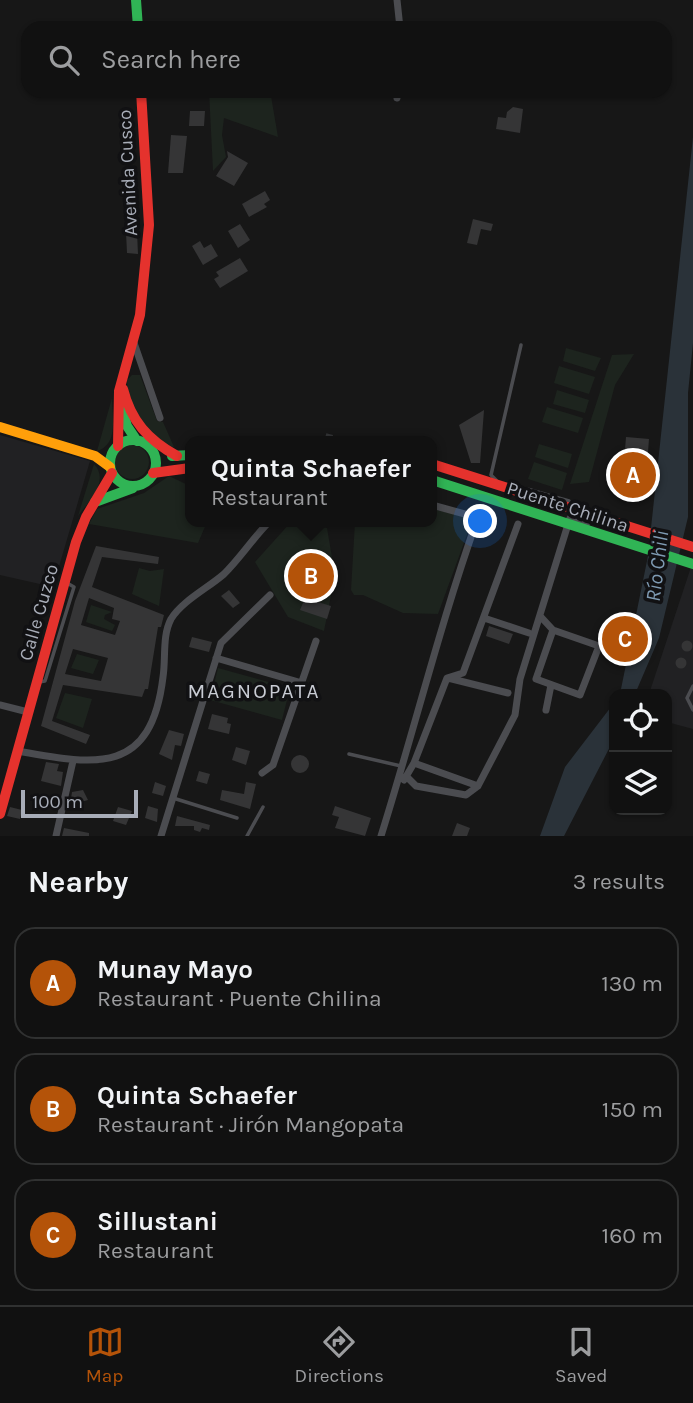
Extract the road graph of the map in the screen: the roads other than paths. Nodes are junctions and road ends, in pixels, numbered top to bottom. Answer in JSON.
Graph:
{"nodes":[{"id":1,"x":136,"y":0,"type":"edge"},
{"id":2,"x":397,"y":0,"type":"edge"},
{"id":3,"x":138,"y":21,"type":"edge"},
{"id":4,"x":399,"y":21,"type":"edge"},
{"id":5,"x":141,"y":98,"type":"edge"},
{"id":6,"x":134,"y":344,"type":"junction"},
{"id":7,"x":521,"y":345,"type":"dead end"},
{"id":8,"x":143,"y":370,"type":"junction"},
{"id":9,"x":125,"y":372,"type":"junction"},
{"id":10,"x":123,"y":389,"type":"junction"},
{"id":11,"x":160,"y":418,"type":"dead end"},
{"id":12,"x":0,"y":427,"type":"edge"},
{"id":13,"x":137,"y":441,"type":"junction"},
{"id":14,"x":116,"y":448,"type":"junction"},
{"id":15,"x":154,"y":455,"type":"junction"},
{"id":16,"x":185,"y":455,"type":"edge"},
{"id":17,"x":95,"y":456,"type":"junction"},
{"id":18,"x":177,"y":456,"type":"junction"},
{"id":19,"x":437,"y":466,"type":"edge"},
{"id":20,"x":185,"y":469,"type":"edge"},
{"id":21,"x":111,"y":470,"type":"junction"},
{"id":22,"x":153,"y":473,"type":"junction"},
{"id":23,"x":437,"y":482,"type":"edge"},
{"id":24,"x":140,"y":485,"type":"junction"},
{"id":25,"x":94,"y":502,"type":"junction"},
{"id":26,"x":437,"y":506,"type":"edge"},
{"id":27,"x":570,"y":518,"type":"junction"},
{"id":28,"x":518,"y":524,"type":"dead end"},
{"id":29,"x":265,"y":527,"type":"edge"},
{"id":30,"x":626,"y":540,"type":"dead end"},
{"id":31,"x":693,"y":547,"type":"edge"},
{"id":32,"x":693,"y":564,"type":"edge"},
{"id":33,"x":270,"y":595,"type":"dead end"},
{"id":34,"x":541,"y":617,"type":"junction"},
{"id":35,"x":484,"y":618,"type":"junction"},
{"id":36,"x":553,"y":630,"type":"junction"},
{"id":37,"x":529,"y":633,"type":"dead end"},
{"id":38,"x":316,"y":641,"type":"dead end"},
{"id":39,"x":216,"y":658,"type":"junction"},
{"id":40,"x":447,"y":678,"type":"junction"},
{"id":41,"x":302,"y":682,"type":"junction"},
{"id":42,"x":551,"y":685,"type":"junction"},
{"id":43,"x":693,"y":686,"type":"edge"},
{"id":44,"x":508,"y":693,"type":"dead end"},
{"id":45,"x":0,"y":705,"type":"edge"},
{"id":46,"x":546,"y":710,"type":"dead end"},
{"id":47,"x":693,"y":710,"type":"edge"},
{"id":48,"x":28,"y":712,"type":"junction"},
{"id":49,"x":18,"y":751,"type":"junction"},
{"id":50,"x":349,"y":754,"type":"dead end"},
{"id":51,"x":73,"y":761,"type":"junction"},
{"id":52,"x":414,"y":763,"type":"junction"},
{"id":53,"x":403,"y":767,"type":"junction"},
{"id":54,"x":262,"y":773,"type":"dead end"},
{"id":55,"x":408,"y":778,"type":"junction"},
{"id":56,"x":397,"y":784,"type":"junction"},
{"id":57,"x":478,"y":786,"type":"junction"},
{"id":58,"x":172,"y":798,"type":"junction"},
{"id":59,"x":263,"y":807,"type":"dead end"},
{"id":60,"x":0,"y":814,"type":"edge"},
{"id":61,"x":237,"y":818,"type":"dead end"},
{"id":62,"x":56,"y":836,"type":"edge"},
{"id":63,"x":161,"y":836,"type":"edge"},
{"id":64,"x":247,"y":836,"type":"edge"},
{"id":65,"x":381,"y":836,"type":"edge"}],
"edges":[{"from":1,"to":3,"type":"main road"},
{"from":2,"to":4,"type":"street"},
{"from":5,"to":6,"type":"main road","name":"Avenida Cusco"},
{"from":6,"to":8,"type":"street"},
{"from":6,"to":9,"type":"main road","name":"Avenida Cusco"},
{"from":7,"to":27,"type":"lane"},
{"from":8,"to":9,"type":"street"},
{"from":8,"to":11,"type":"street"},
{"from":9,"to":10,"type":"main road","name":"Avenida Cusco"},
{"from":9,"to":14,"type":"main road","name":"Avenida Cusco"},
{"from":10,"to":13,"type":"main road","name":"Avenida Cusco"},
{"from":10,"to":18,"type":"main road"},
{"from":12,"to":17,"type":"main road"},
{"from":13,"to":14,"type":"main road"},
{"from":13,"to":15,"type":"main road"},
{"from":14,"to":17,"type":"main road"},
{"from":14,"to":21,"type":"main road"},
{"from":15,"to":18,"type":"main road"},
{"from":15,"to":22,"type":"main road"},
{"from":16,"to":18,"type":"main road"},
{"from":17,"to":21,"type":"main road"},
{"from":19,"to":31,"type":"main road","name":"Puente Chilina","bridge":true},
{"from":20,"to":22,"type":"main road"},
{"from":21,"to":24,"type":"main road"},
{"from":21,"to":25,"type":"main road","name":"Calle Cuzco"},
{"from":22,"to":24,"type":"main road"},
{"from":23,"to":32,"type":"main road","name":"Puente Chilina","bridge":true},
{"from":24,"to":25,"type":"main road"},
{"from":25,"to":48,"type":"main road","name":"Calle Cuzco"},
{"from":26,"to":53,"type":"street"},
{"from":27,"to":30,"type":"lane"},
{"from":27,"to":34,"type":"street"},
{"from":28,"to":35,"type":"street"},
{"from":29,"to":51,"type":"street"},
{"from":33,"to":39,"type":"street"},
{"from":34,"to":36,"type":"street"},
{"from":34,"to":57,"type":"street"},
{"from":35,"to":37,"type":"street"},
{"from":35,"to":40,"type":"street"},
{"from":36,"to":42,"type":"street"},
{"from":36,"to":42,"type":"street"},
{"from":38,"to":41,"type":"street"},
{"from":39,"to":41,"type":"street"},
{"from":39,"to":58,"type":"street"},
{"from":40,"to":44,"type":"street"},
{"from":40,"to":52,"type":"street"},
{"from":41,"to":54,"type":"street"},
{"from":42,"to":46,"type":"street"},
{"from":43,"to":47,"type":"lane"},
{"from":45,"to":48,"type":"street"},
{"from":48,"to":49,"type":"main road","name":"Calle Cuzco"},
{"from":49,"to":51,"type":"street"},
{"from":49,"to":60,"type":"main road","name":"Calle Cuzco"},
{"from":50,"to":53,"type":"lane"},
{"from":51,"to":62,"type":"street"},
{"from":52,"to":55,"type":"street"},
{"from":52,"to":57,"type":"street"},
{"from":53,"to":56,"type":"street"},
{"from":55,"to":56,"type":"street"},
{"from":55,"to":57,"type":"street"},
{"from":56,"to":65,"type":"street"},
{"from":58,"to":61,"type":"lane"},
{"from":58,"to":63,"type":"street"},
{"from":59,"to":64,"type":"lane"}]}
